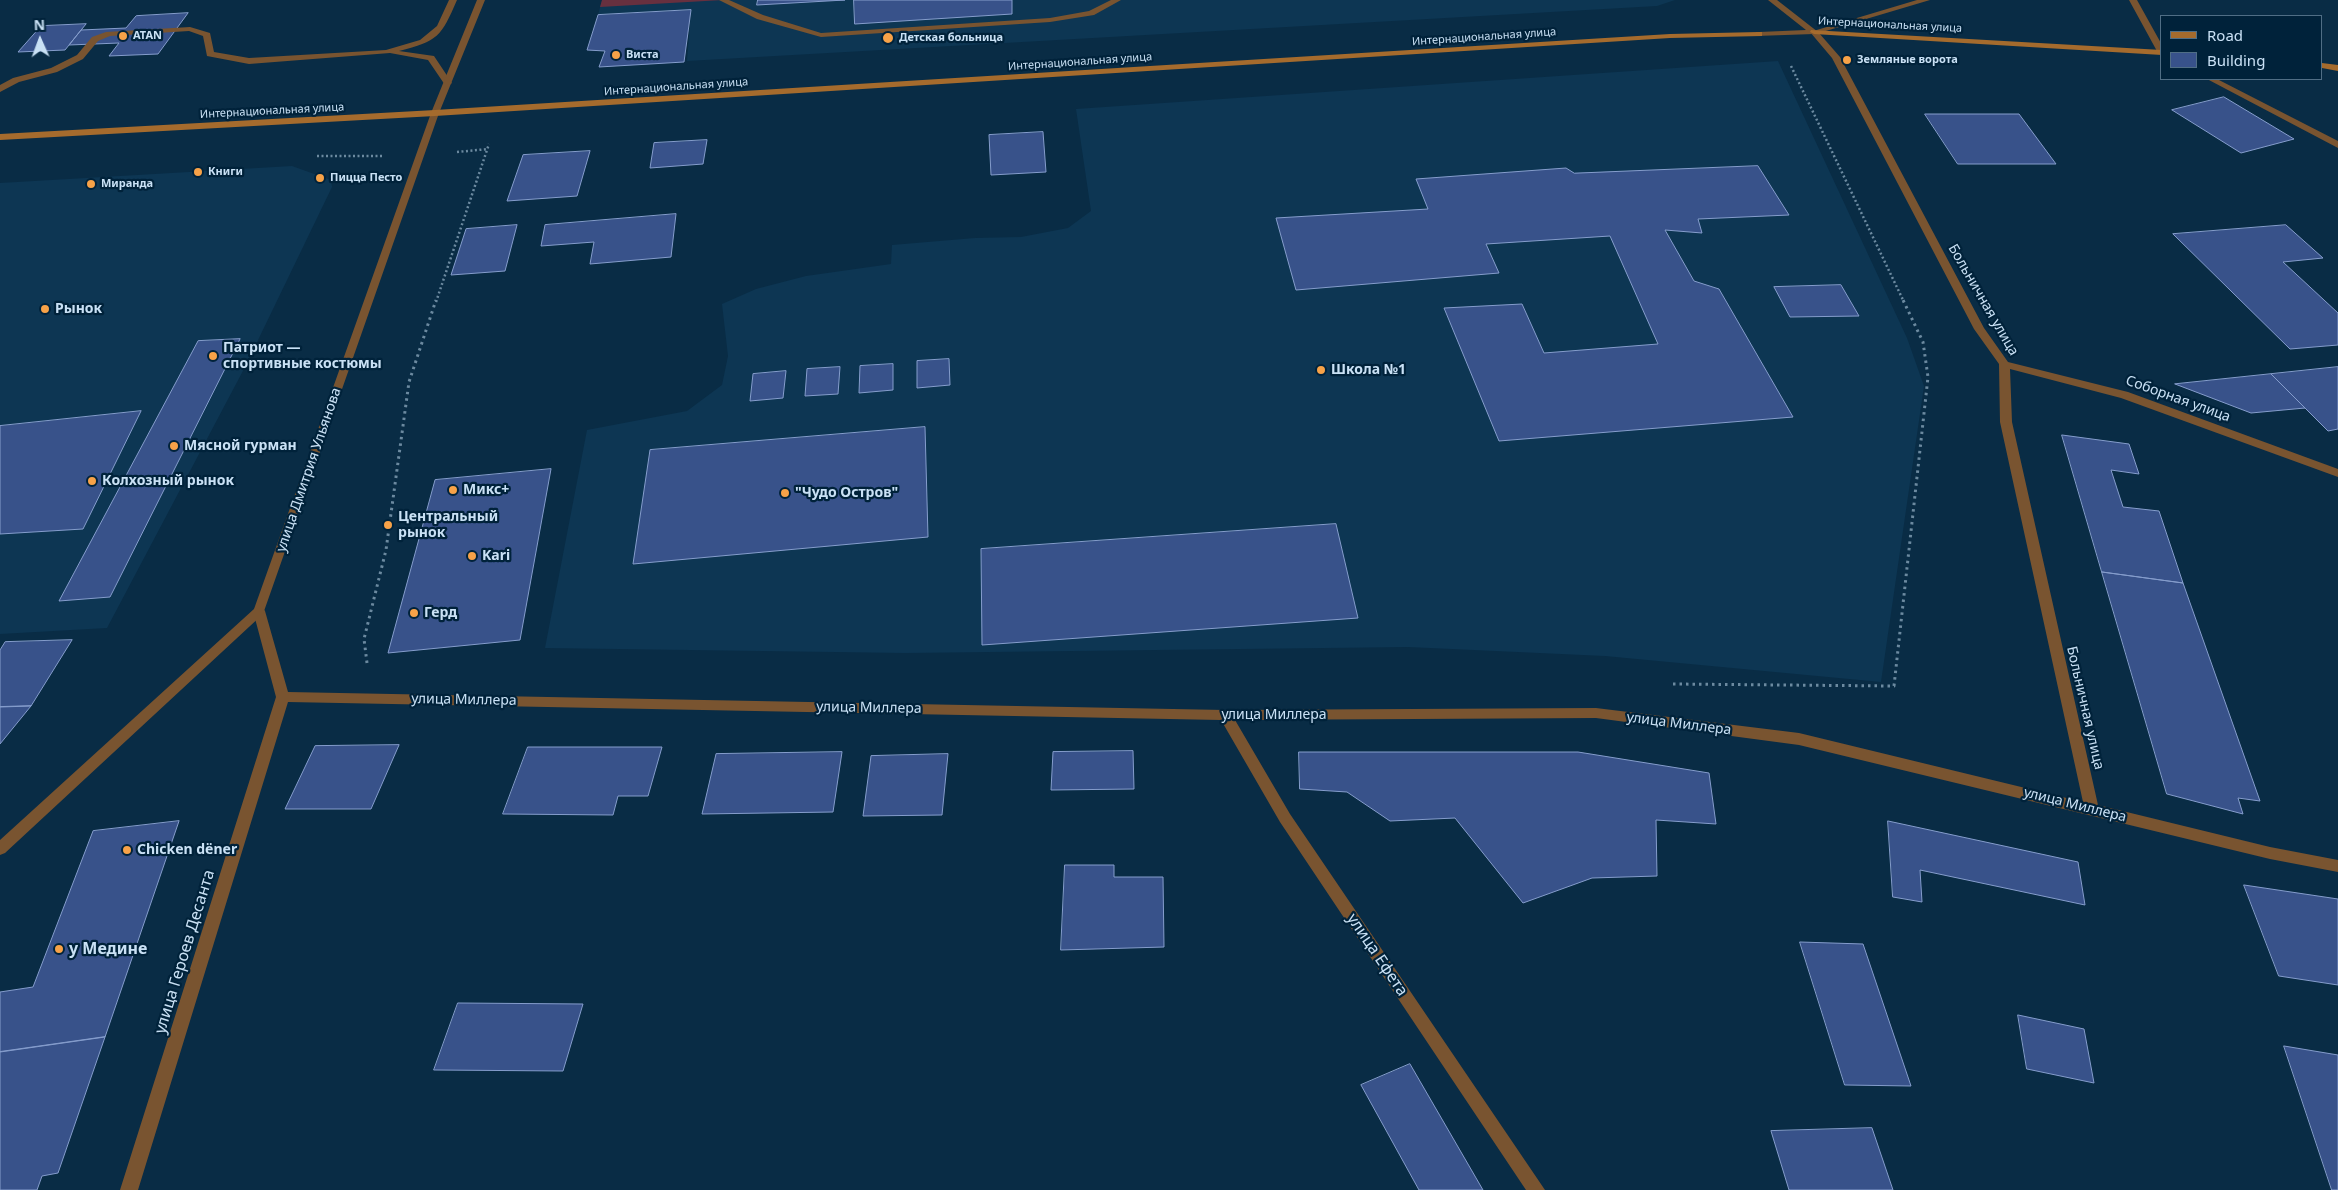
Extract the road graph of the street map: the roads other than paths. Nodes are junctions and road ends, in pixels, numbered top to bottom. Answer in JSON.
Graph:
{"nodes":[{"id":1,"x":453,"y":0,"type":"edge"},
{"id":2,"x":482,"y":0,"type":"edge"},
{"id":3,"x":723,"y":0,"type":"edge"},
{"id":4,"x":1117,"y":0,"type":"edge"},
{"id":5,"x":1772,"y":0,"type":"edge"},
{"id":6,"x":1926,"y":0,"type":"edge"},
{"id":7,"x":2133,"y":0,"type":"edge"},
{"id":8,"x":1814,"y":32,"type":"junction"},
{"id":9,"x":1759,"y":34,"type":"joint"},
{"id":10,"x":2160,"y":49,"type":"edge"},
{"id":11,"x":386,"y":52,"type":"junction"},
{"id":12,"x":2160,"y":53,"type":"edge"},
{"id":13,"x":2323,"y":66,"type":"edge"},
{"id":14,"x":2338,"y":68,"type":"edge"},
{"id":15,"x":2213,"y":80,"type":"edge"},
{"id":16,"x":448,"y":83,"type":"junction"},
{"id":17,"x":0,"y":89,"type":"edge"},
{"id":18,"x":435,"y":113,"type":"junction"},
{"id":19,"x":0,"y":137,"type":"edge"},
{"id":20,"x":2338,"y":145,"type":"edge"},
{"id":21,"x":2004,"y":364,"type":"junction"},
{"id":22,"x":2338,"y":474,"type":"edge"},
{"id":23,"x":259,"y":611,"type":"junction"},
{"id":24,"x":283,"y":696,"type":"junction"},
{"id":25,"x":1226,"y":715,"type":"junction"},
{"id":26,"x":2092,"y":809,"type":"junction"},
{"id":27,"x":0,"y":849,"type":"edge"},
{"id":28,"x":2338,"y":866,"type":"edge"},
{"id":29,"x":129,"y":1190,"type":"edge"},
{"id":30,"x":1536,"y":1190,"type":"edge"}],
"edges":[{"from":1,"to":11,"type":"street"},
{"from":2,"to":16,"type":"street","name":"улица Дмитрия Ульянова"},
{"from":3,"to":4,"type":"street"},
{"from":5,"to":8,"type":"street","name":"Больничная улица"},
{"from":6,"to":8,"type":"street"},
{"from":7,"to":10,"type":"street"},
{"from":8,"to":9,"type":"street","name":"Интернациональная улица"},
{"from":8,"to":12,"type":"main road","name":"Интернациональная улица"},
{"from":8,"to":21,"type":"street","name":"Больничная улица"},
{"from":9,"to":18,"type":"main road","name":"Интернациональная улица"},
{"from":11,"to":16,"type":"street"},
{"from":11,"to":17,"type":"street"},
{"from":13,"to":14,"type":"main road"},
{"from":15,"to":20,"type":"street"},
{"from":16,"to":18,"type":"street","name":"улица Дмитрия Ульянова"},
{"from":18,"to":19,"type":"main road","name":"Интернациональная улица"},
{"from":18,"to":23,"type":"street","name":"улица Дмитрия Ульянова"},
{"from":21,"to":22,"type":"street","name":"Соборная улица"},
{"from":21,"to":26,"type":"street","name":"Больничная улица"},
{"from":23,"to":24,"type":"street"},
{"from":23,"to":27,"type":"street","name":"улица Дмитрия Ульянова"},
{"from":24,"to":25,"type":"street","name":"улица Миллера"},
{"from":24,"to":29,"type":"street","name":"улица Героев Десанта"},
{"from":25,"to":26,"type":"street","name":"улица Миллера"},
{"from":25,"to":30,"type":"street","name":"улица Ефета"},
{"from":26,"to":28,"type":"street","name":"улица Миллера"}]}
